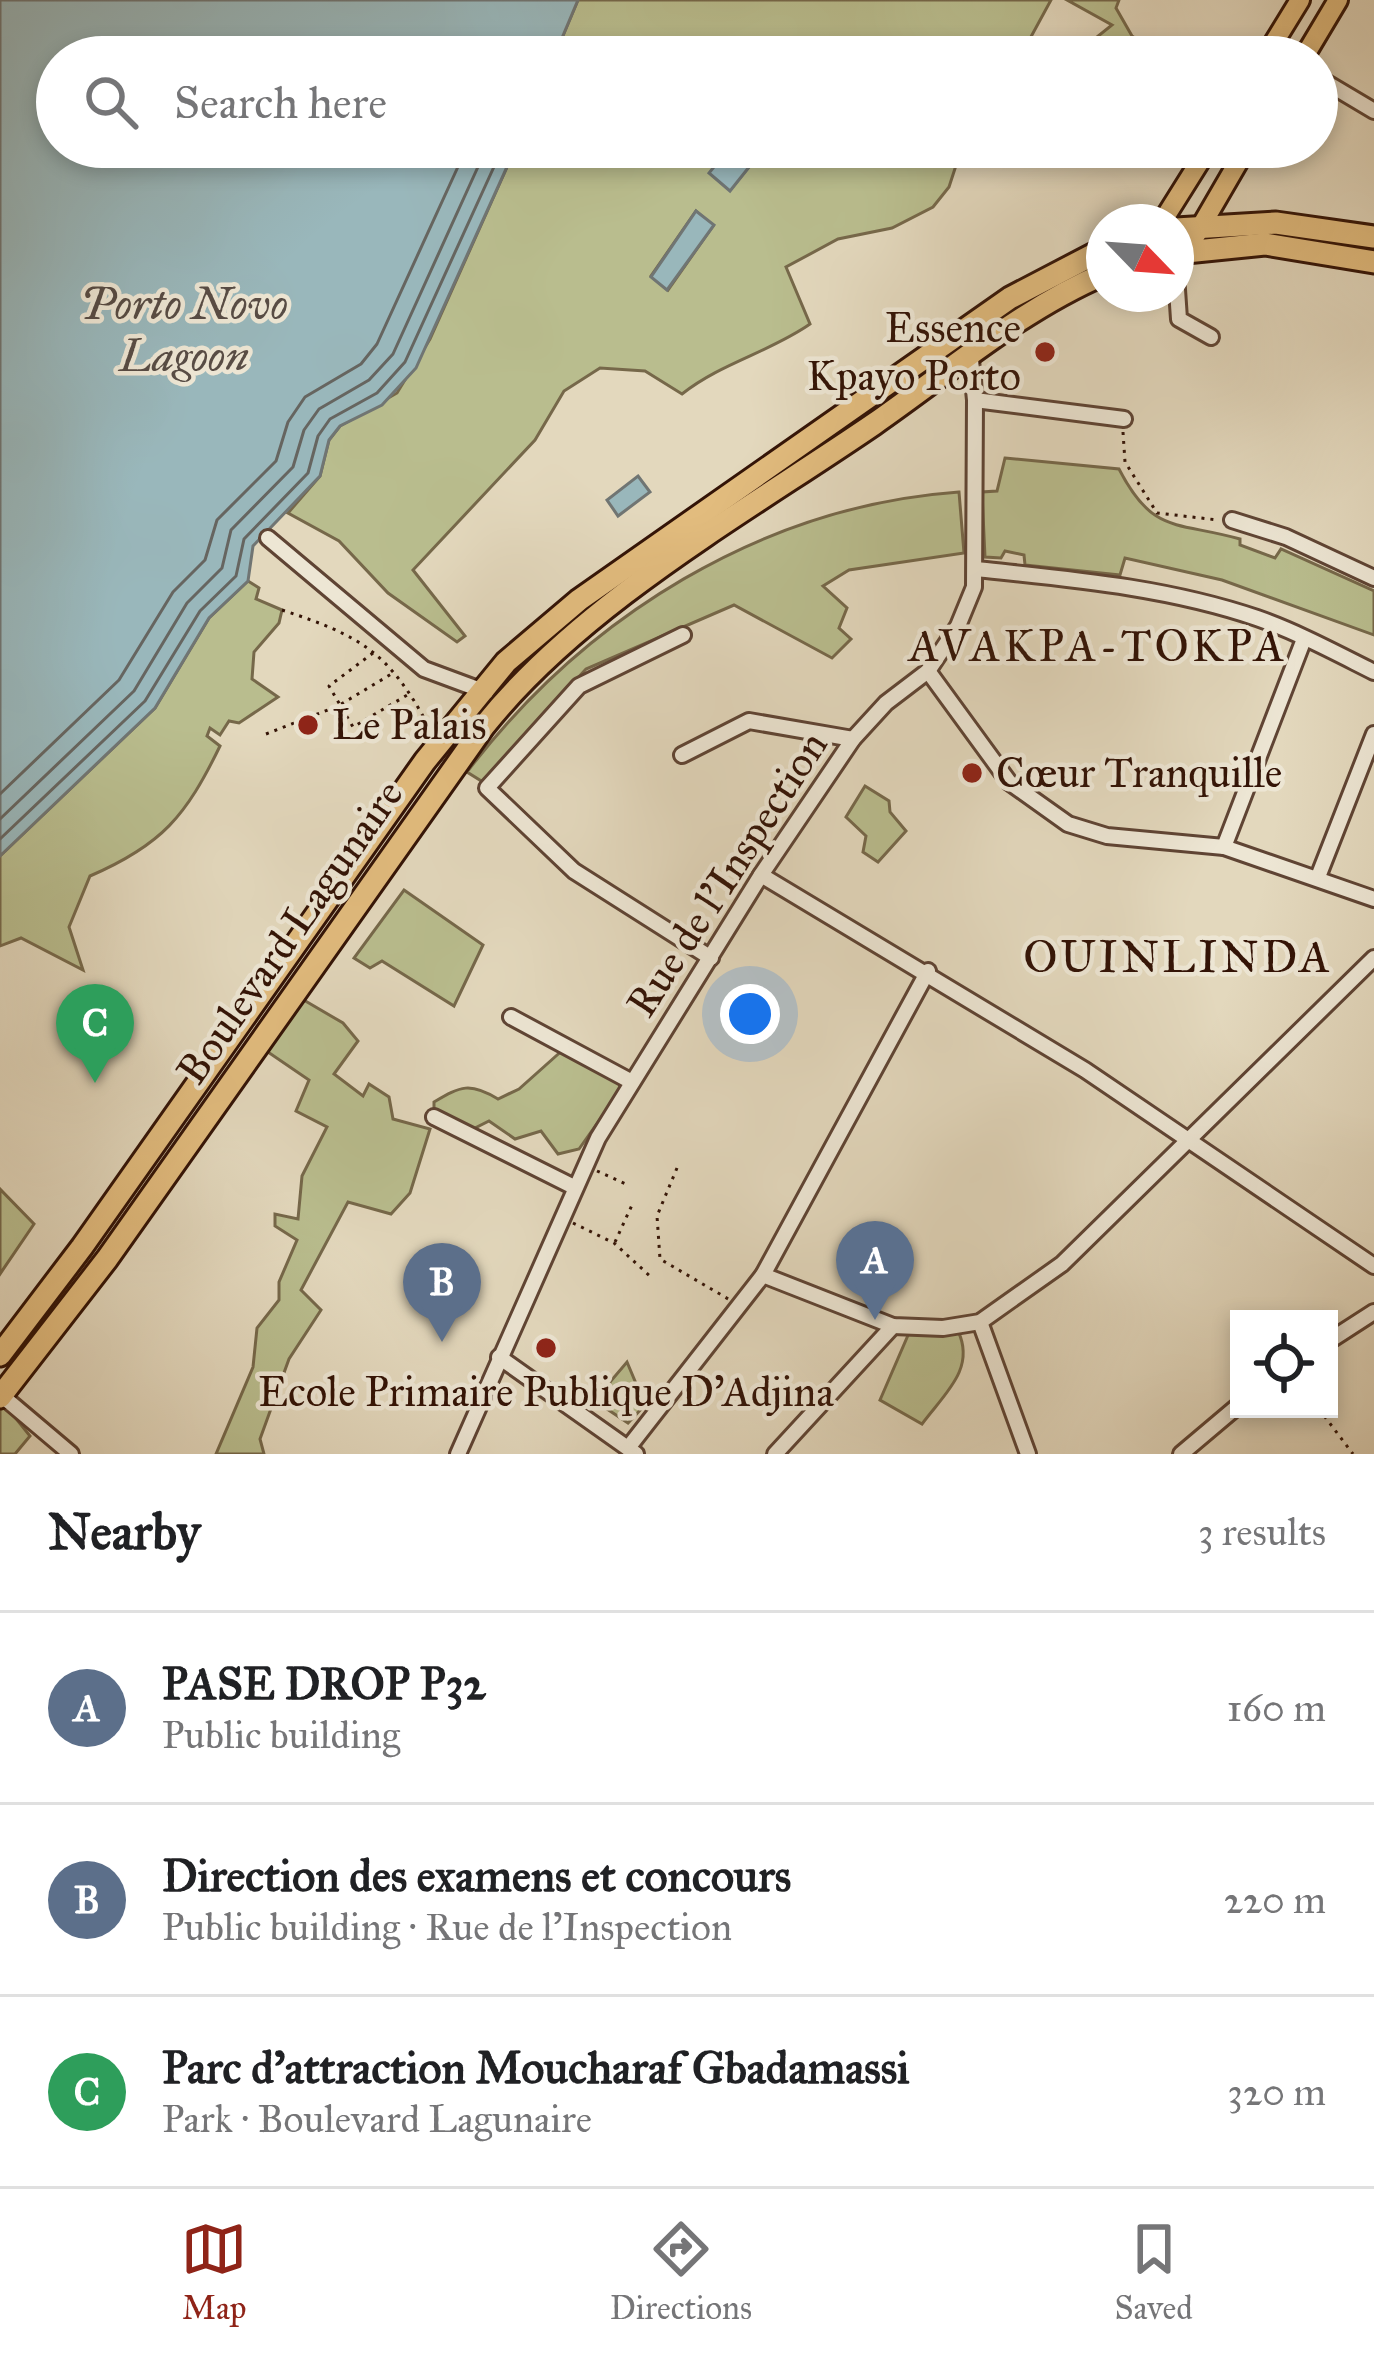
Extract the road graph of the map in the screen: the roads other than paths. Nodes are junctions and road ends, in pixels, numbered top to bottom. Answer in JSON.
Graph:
{"nodes":[{"id":1,"x":1300,"y":0,"type":"edge"},
{"id":2,"x":1338,"y":0,"type":"edge"},
{"id":3,"x":1278,"y":36,"type":"edge"},
{"id":4,"x":1317,"y":36,"type":"edge"},
{"id":5,"x":1338,"y":90,"type":"edge"},
{"id":6,"x":1374,"y":111,"type":"edge"},
{"id":7,"x":1196,"y":168,"type":"edge"},
{"id":8,"x":1231,"y":168,"type":"edge"},
{"id":9,"x":1173,"y":204,"type":"edge"},
{"id":10,"x":1194,"y":218,"type":"edge"},
{"id":11,"x":1194,"y":227,"type":"edge"},
{"id":12,"x":1374,"y":237,"type":"edge"},
{"id":13,"x":1194,"y":251,"type":"edge"},
{"id":14,"x":1086,"y":258,"type":"edge"},
{"id":15,"x":1374,"y":262,"type":"edge"},
{"id":16,"x":1086,"y":283,"type":"edge"},
{"id":17,"x":1179,"y":312,"type":"edge"},
{"id":18,"x":960,"y":334,"type":"junction"},
{"id":19,"x":1211,"y":337,"type":"dead end"},
{"id":20,"x":972,"y":355,"type":"junction"},
{"id":21,"x":976,"y":400,"type":"junction"},
{"id":22,"x":1124,"y":418,"type":"road end"},
{"id":23,"x":1232,"y":520,"type":"road end"},
{"id":24,"x":268,"y":538,"type":"dead end"},
{"id":25,"x":976,"y":569,"type":"junction"},
{"id":26,"x":1374,"y":578,"type":"edge"},
{"id":27,"x":682,"y":635,"type":"dead end"},
{"id":28,"x":1304,"y":639,"type":"junction"},
{"id":29,"x":928,"y":671,"type":"junction"},
{"id":30,"x":1374,"y":672,"type":"edge"},
{"id":31,"x":481,"y":688,"type":"junction"},
{"id":32,"x":500,"y":706,"type":"junction"},
{"id":33,"x":1374,"y":734,"type":"edge"},
{"id":34,"x":853,"y":740,"type":"junction"},
{"id":35,"x":682,"y":755,"type":"dead end"},
{"id":36,"x":1224,"y":847,"type":"junction"},
{"id":37,"x":761,"y":874,"type":"junction"},
{"id":38,"x":1318,"y":877,"type":"junction"},
{"id":39,"x":1374,"y":899,"type":"edge"},
{"id":40,"x":711,"y":958,"type":"junction"},
{"id":41,"x":1374,"y":958,"type":"edge"},
{"id":42,"x":928,"y":971,"type":"junction"},
{"id":43,"x":511,"y":1017,"type":"dead end"},
{"id":44,"x":632,"y":1082,"type":"junction"},
{"id":45,"x":434,"y":1117,"type":"dead end"},
{"id":46,"x":1189,"y":1141,"type":"junction"},
{"id":47,"x":574,"y":1187,"type":"junction"},
{"id":48,"x":1374,"y":1266,"type":"edge"},
{"id":49,"x":763,"y":1275,"type":"junction"},
{"id":50,"x":1374,"y":1312,"type":"edge"},
{"id":51,"x":980,"y":1322,"type":"junction"},
{"id":52,"x":893,"y":1326,"type":"junction"},
{"id":53,"x":1338,"y":1335,"type":"edge"},
{"id":54,"x":0,"y":1355,"type":"edge"},
{"id":55,"x":499,"y":1357,"type":"junction"},
{"id":56,"x":1,"y":1395,"type":"edge"},
{"id":57,"x":1230,"y":1412,"type":"edge"},
{"id":58,"x":632,"y":1451,"type":"edge"},
{"id":59,"x":71,"y":1454,"type":"edge"},
{"id":60,"x":458,"y":1454,"type":"edge"},
{"id":61,"x":775,"y":1454,"type":"edge"},
{"id":62,"x":1028,"y":1454,"type":"edge"},
{"id":63,"x":1180,"y":1454,"type":"edge"}],
"edges":[{"from":1,"to":3,"type":"main road"},
{"from":2,"to":4,"type":"main road"},
{"from":5,"to":6,"type":"street"},
{"from":7,"to":9,"type":"main road"},
{"from":8,"to":10,"type":"main road"},
{"from":11,"to":12,"type":"highway"},
{"from":13,"to":15,"type":"highway"},
{"from":14,"to":18,"type":"highway","name":"Boulevard Lagunaire"},
{"from":16,"to":20,"type":"highway","name":"Boulevard Lagunaire"},
{"from":17,"to":19,"type":"street"},
{"from":18,"to":20,"type":"street","name":"Rue de l'Inspection"},
{"from":18,"to":31,"type":"highway","name":"Boulevard Lagunaire"},
{"from":20,"to":21,"type":"street","name":"Rue de l'Inspection"},
{"from":20,"to":32,"type":"highway","name":"Boulevard Lagunaire"},
{"from":21,"to":22,"type":"street"},
{"from":21,"to":25,"type":"street","name":"Rue de l'Inspection"},
{"from":23,"to":26,"type":"street"},
{"from":24,"to":31,"type":"street"},
{"from":25,"to":28,"type":"street"},
{"from":25,"to":29,"type":"street","name":"Rue de l'Inspection"},
{"from":27,"to":40,"type":"street"},
{"from":28,"to":30,"type":"street"},
{"from":28,"to":36,"type":"street"},
{"from":29,"to":34,"type":"street","name":"Rue de l'Inspection"},
{"from":29,"to":36,"type":"street"},
{"from":31,"to":32,"type":"street"},
{"from":31,"to":54,"type":"highway","name":"Boulevard Lagunaire"},
{"from":32,"to":56,"type":"highway","name":"Boulevard Lagunaire"},
{"from":33,"to":38,"type":"street"},
{"from":34,"to":35,"type":"street"},
{"from":34,"to":37,"type":"street","name":"Rue de l'Inspection"},
{"from":36,"to":38,"type":"street"},
{"from":37,"to":40,"type":"street","name":"Rue de l'Inspection"},
{"from":37,"to":42,"type":"street"},
{"from":38,"to":39,"type":"street"},
{"from":40,"to":44,"type":"street","name":"Rue de l'Inspection"},
{"from":41,"to":46,"type":"street"},
{"from":42,"to":46,"type":"street"},
{"from":42,"to":49,"type":"street"},
{"from":43,"to":44,"type":"street"},
{"from":44,"to":47,"type":"street","name":"Rue de l'Inspection"},
{"from":45,"to":47,"type":"street"},
{"from":46,"to":48,"type":"street"},
{"from":46,"to":51,"type":"street"},
{"from":47,"to":55,"type":"street","name":"Rue de l'Inspection"},
{"from":49,"to":52,"type":"street"},
{"from":49,"to":58,"type":"street"},
{"from":50,"to":53,"type":"street"},
{"from":51,"to":52,"type":"street"},
{"from":51,"to":62,"type":"street"},
{"from":52,"to":61,"type":"street"},
{"from":55,"to":58,"type":"street"},
{"from":55,"to":60,"type":"street","name":"Rue de l'Inspection"},
{"from":56,"to":59,"type":"street"},
{"from":57,"to":63,"type":"street"}]}
